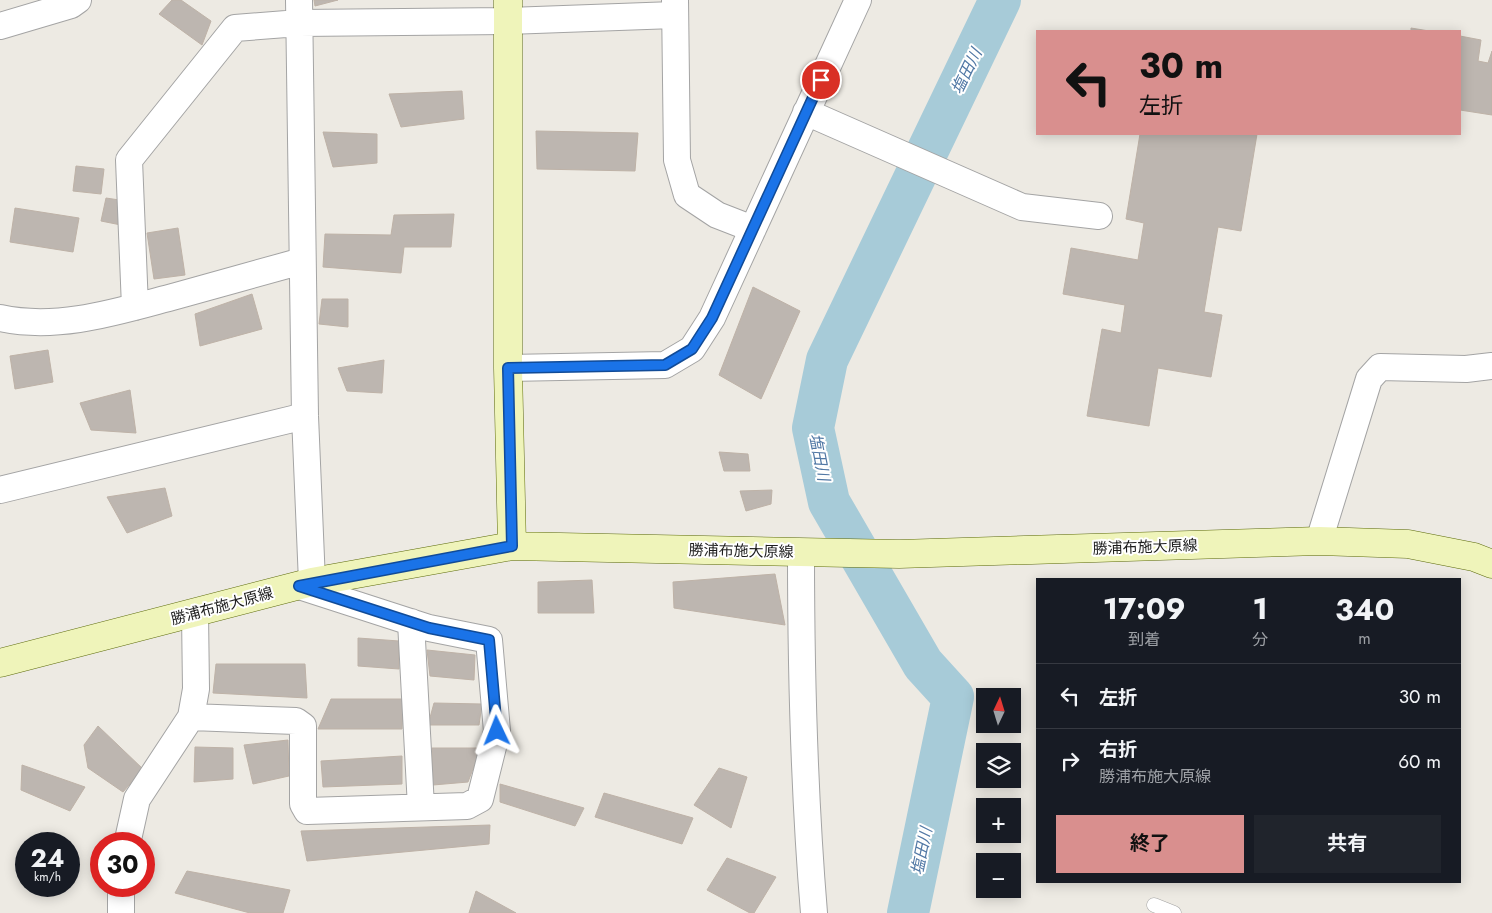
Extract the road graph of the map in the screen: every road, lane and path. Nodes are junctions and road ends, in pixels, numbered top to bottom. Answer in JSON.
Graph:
{"nodes":[{"id":1,"x":78,"y":0,"type":"edge"},
{"id":2,"x":858,"y":0,"type":"edge"},
{"id":3,"x":675,"y":8,"type":"edge"},
{"id":4,"x":299,"y":11,"type":"edge"},
{"id":5,"x":507,"y":11,"type":"edge"},
{"id":6,"x":0,"y":26,"type":"edge"},
{"id":7,"x":806,"y":112,"type":"junction"},
{"id":8,"x":1100,"y":216,"type":"dead end"},
{"id":9,"x":753,"y":229,"type":"junction"},
{"id":10,"x":302,"y":261,"type":"junction"},
{"id":11,"x":135,"y":307,"type":"junction"},
{"id":12,"x":0,"y":318,"type":"edge"},
{"id":13,"x":1492,"y":366,"type":"edge"},
{"id":14,"x":508,"y":368,"type":"junction"},
{"id":15,"x":306,"y":416,"type":"junction"},
{"id":16,"x":0,"y":490,"type":"edge"},
{"id":17,"x":1319,"y":541,"type":"junction"},
{"id":18,"x":512,"y":546,"type":"junction"},
{"id":19,"x":811,"y":553,"type":"junction"},
{"id":20,"x":1492,"y":564,"type":"edge"},
{"id":21,"x":306,"y":584,"type":"junction"},
{"id":22,"x":195,"y":614,"type":"junction"},
{"id":23,"x":411,"y":622,"type":"junction"},
{"id":24,"x":0,"y":663,"type":"edge"},
{"id":25,"x":191,"y":717,"type":"junction"},
{"id":26,"x":421,"y":807,"type":"junction"},
{"id":27,"x":130,"y":832,"type":"edge"},
{"id":28,"x":121,"y":897,"type":"edge"},
{"id":29,"x":1154,"y":905,"type":"dead end"},
{"id":30,"x":121,"y":913,"type":"edge"},
{"id":31,"x":814,"y":913,"type":"edge"},
{"id":32,"x":1174,"y":913,"type":"edge"}],
"edges":[{"from":1,"to":6,"type":"street"},
{"from":2,"to":7,"type":"street"},
{"from":3,"to":5,"type":"street"},
{"from":3,"to":9,"type":"street"},
{"from":4,"to":5,"type":"street"},
{"from":4,"to":10,"type":"street"},
{"from":4,"to":11,"type":"street"},
{"from":5,"to":14,"type":"main road"},
{"from":7,"to":8,"type":"street"},
{"from":7,"to":9,"type":"street"},
{"from":9,"to":14,"type":"street"},
{"from":10,"to":11,"type":"street"},
{"from":10,"to":15,"type":"street"},
{"from":11,"to":12,"type":"street"},
{"from":13,"to":17,"type":"street"},
{"from":14,"to":18,"type":"main road"},
{"from":15,"to":16,"type":"street"},
{"from":15,"to":21,"type":"street"},
{"from":17,"to":19,"type":"main road","name":"勝浦布施大原線"},
{"from":17,"to":20,"type":"main road","name":"勝浦布施大原線"},
{"from":18,"to":19,"type":"main road","name":"勝浦布施大原線"},
{"from":18,"to":21,"type":"main road","name":"勝浦布施大原線"},
{"from":19,"to":31,"type":"street"},
{"from":21,"to":22,"type":"main road","name":"勝浦布施大原線"},
{"from":21,"to":23,"type":"street"},
{"from":22,"to":24,"type":"main road","name":"勝浦布施大原線"},
{"from":22,"to":25,"type":"street"},
{"from":23,"to":26,"type":"street"},
{"from":23,"to":26,"type":"street"},
{"from":25,"to":26,"type":"street"},
{"from":25,"to":27,"type":"street"},
{"from":28,"to":30,"type":"street"},
{"from":29,"to":32,"type":"lane"}]}
